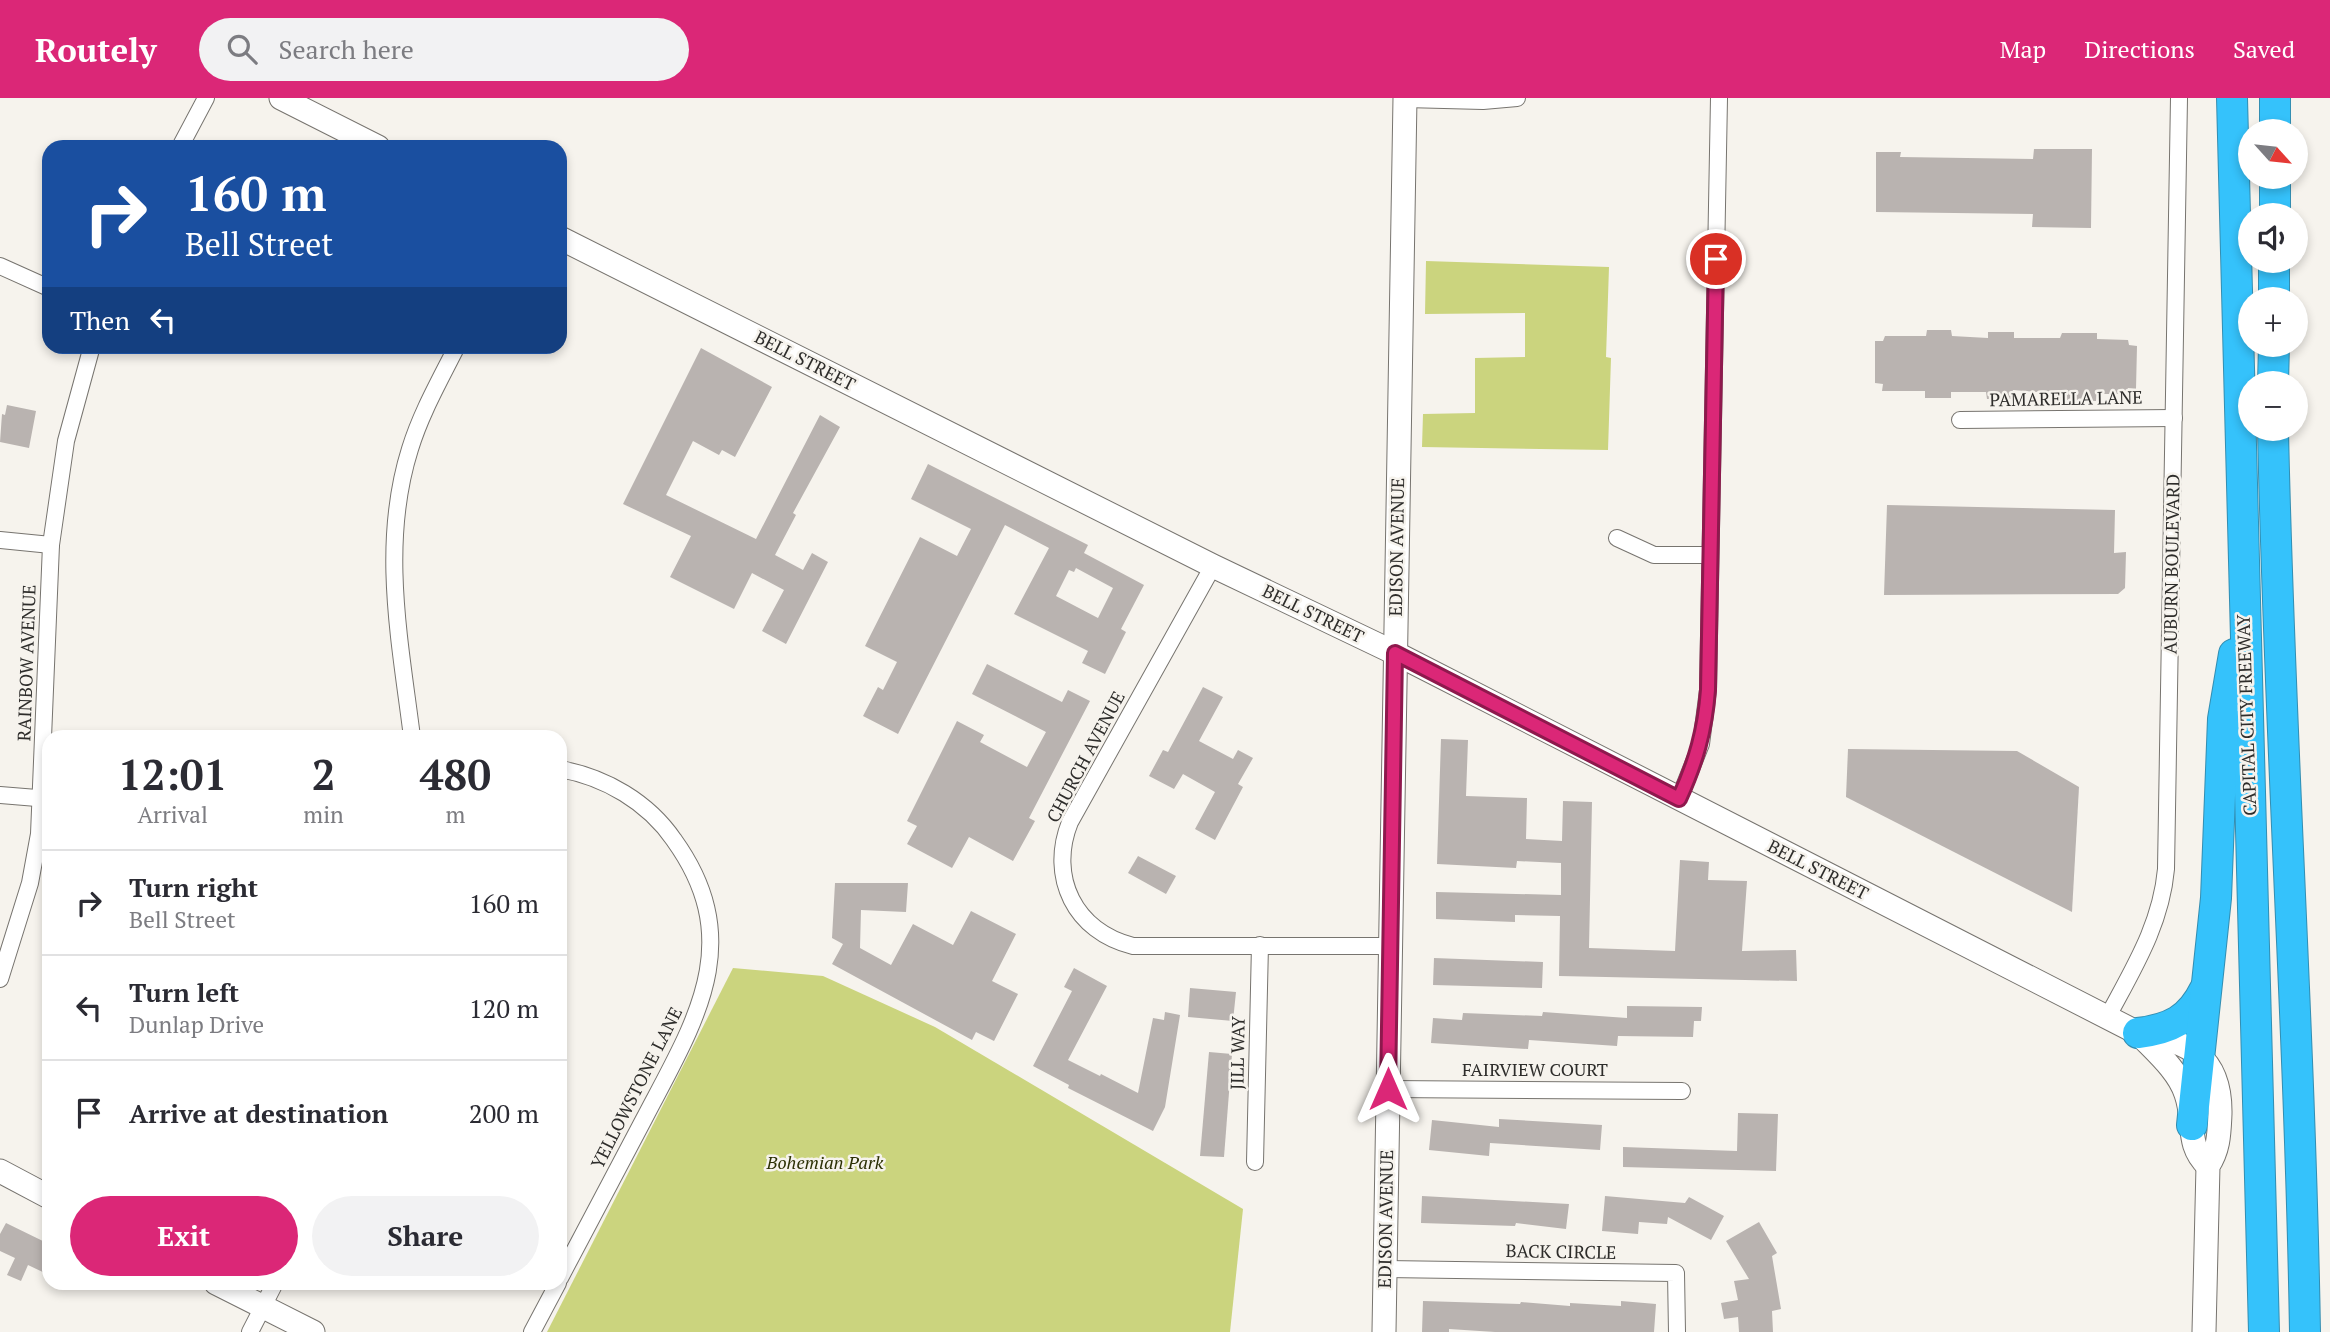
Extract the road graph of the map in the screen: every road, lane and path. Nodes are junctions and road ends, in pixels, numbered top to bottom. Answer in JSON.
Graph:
{"nodes":[{"id":1,"x":205,"y":98,"type":"edge"},
{"id":2,"x":281,"y":98,"type":"edge"},
{"id":3,"x":1405,"y":98,"type":"edge"},
{"id":4,"x":1517,"y":98,"type":"edge"},
{"id":5,"x":1720,"y":98,"type":"edge"},
{"id":6,"x":2179,"y":98,"type":"edge"},
{"id":7,"x":2232,"y":98,"type":"edge"},
{"id":8,"x":2276,"y":98,"type":"edge"},
{"id":9,"x":2275,"y":119,"type":"edge"},
{"id":10,"x":184,"y":140,"type":"edge"},
{"id":11,"x":364,"y":140,"type":"edge"},
{"id":12,"x":567,"y":242,"type":"edge"},
{"id":13,"x":0,"y":266,"type":"edge"},
{"id":14,"x":42,"y":285,"type":"edge"},
{"id":15,"x":90,"y":354,"type":"edge"},
{"id":16,"x":453,"y":354,"type":"edge"},
{"id":17,"x":2174,"y":418,"type":"junction"},
{"id":18,"x":1960,"y":420,"type":"dead end"},
{"id":19,"x":2273,"y":441,"type":"edge"},
{"id":20,"x":1618,"y":538,"type":"dead end"},
{"id":21,"x":0,"y":540,"type":"edge"},
{"id":22,"x":51,"y":545,"type":"junction"},
{"id":23,"x":1710,"y":555,"type":"junction"},
{"id":24,"x":1213,"y":566,"type":"junction"},
{"id":25,"x":2243,"y":606,"type":"junction"},
{"id":26,"x":1395,"y":653,"type":"junction"},
{"id":27,"x":46,"y":730,"type":"edge"},
{"id":28,"x":411,"y":730,"type":"edge"},
{"id":29,"x":567,"y":771,"type":"edge"},
{"id":30,"x":0,"y":795,"type":"edge"},
{"id":31,"x":42,"y":799,"type":"edge"},
{"id":32,"x":1679,"y":799,"type":"junction"},
{"id":33,"x":42,"y":820,"type":"edge"},
{"id":34,"x":1260,"y":945,"type":"junction"},
{"id":35,"x":1388,"y":946,"type":"junction"},
{"id":36,"x":0,"y":979,"type":"edge"},
{"id":37,"x":2207,"y":985,"type":"junction"},
{"id":38,"x":2107,"y":1017,"type":"junction"},
{"id":39,"x":2138,"y":1033,"type":"junction"},
{"id":40,"x":2199,"y":1055,"type":"junction"},
{"id":41,"x":1388,"y":1089,"type":"junction"},
{"id":42,"x":1682,"y":1091,"type":"dead end"},
{"id":43,"x":2192,"y":1125,"type":"junction"},
{"id":44,"x":1255,"y":1162,"type":"dead end"},
{"id":45,"x":2208,"y":1166,"type":"junction"},
{"id":46,"x":0,"y":1171,"type":"edge"},
{"id":47,"x":42,"y":1193,"type":"edge"},
{"id":48,"x":567,"y":1266,"type":"edge"},
{"id":49,"x":1386,"y":1269,"type":"junction"},
{"id":50,"x":230,"y":1290,"type":"edge"},
{"id":51,"x":272,"y":1290,"type":"edge"},
{"id":52,"x":554,"y":1290,"type":"edge"},
{"id":53,"x":263,"y":1307,"type":"junction"},
{"id":54,"x":250,"y":1332,"type":"edge"},
{"id":55,"x":313,"y":1332,"type":"edge"},
{"id":56,"x":532,"y":1332,"type":"edge"},
{"id":57,"x":1384,"y":1332,"type":"edge"},
{"id":58,"x":1677,"y":1332,"type":"edge"},
{"id":59,"x":2204,"y":1332,"type":"edge"},
{"id":60,"x":2264,"y":1332,"type":"edge"},
{"id":61,"x":2305,"y":1332,"type":"edge"}],
"edges":[{"from":1,"to":10,"type":"street"},
{"from":2,"to":11,"type":"street"},
{"from":3,"to":4,"type":"street"},
{"from":3,"to":26,"type":"street","name":"EDISON AVENUE"},
{"from":5,"to":23,"type":"street"},
{"from":6,"to":17,"type":"street","name":"AUBURN BOULEVARD"},
{"from":7,"to":25,"type":"highway","name":"CAPITAL CITY FREEWAY"},
{"from":8,"to":9,"type":"highway"},
{"from":12,"to":24,"type":"street","name":"BELL STREET"},
{"from":13,"to":14,"type":"street"},
{"from":15,"to":22,"type":"street","name":"RAINBOW AVENUE"},
{"from":16,"to":28,"type":"street"},
{"from":17,"to":18,"type":"street","name":"PAMARELLA LANE"},
{"from":17,"to":38,"type":"street","name":"AUBURN BOULEVARD"},
{"from":19,"to":61,"type":"highway","name":"CAPITAL CITY FREEWAY"},
{"from":20,"to":23,"type":"street"},
{"from":21,"to":22,"type":"street"},
{"from":22,"to":27,"type":"street","name":"RAINBOW AVENUE"},
{"from":23,"to":32,"type":"street"},
{"from":24,"to":26,"type":"street","name":"BELL STREET"},
{"from":24,"to":34,"type":"street","name":"CHURCH AVENUE"},
{"from":25,"to":37,"type":"highway"},
{"from":25,"to":60,"type":"highway","name":"CAPITAL CITY FREEWAY"},
{"from":26,"to":32,"type":"street","name":"BELL STREET"},
{"from":26,"to":35,"type":"street","name":"EDISON AVENUE"},
{"from":29,"to":48,"type":"street","name":"YELLOWSTONE LANE"},
{"from":30,"to":31,"type":"street"},
{"from":32,"to":38,"type":"street","name":"BELL STREET"},
{"from":33,"to":36,"type":"street","name":"RAINBOW AVENUE"},
{"from":34,"to":35,"type":"street","name":"CHURCH AVENUE"},
{"from":34,"to":44,"type":"street","name":"JILL WAY"},
{"from":35,"to":41,"type":"street","name":"EDISON AVENUE"},
{"from":37,"to":39,"type":"highway"},
{"from":37,"to":40,"type":"highway"},
{"from":38,"to":39,"type":"street","name":"BELL STREET"},
{"from":39,"to":40,"type":"street","name":"BELL STREET"},
{"from":39,"to":43,"type":"street","name":"BELL STREET"},
{"from":40,"to":43,"type":"highway"},
{"from":40,"to":45,"type":"street"},
{"from":41,"to":42,"type":"street","name":"FAIRVIEW COURT"},
{"from":41,"to":49,"type":"street","name":"EDISON AVENUE"},
{"from":43,"to":45,"type":"street"},
{"from":45,"to":59,"type":"street"},
{"from":46,"to":47,"type":"street"},
{"from":49,"to":57,"type":"street","name":"EDISON AVENUE"},
{"from":49,"to":58,"type":"street","name":"BACK CIRCLE"},
{"from":50,"to":53,"type":"street"},
{"from":51,"to":53,"type":"street"},
{"from":52,"to":56,"type":"street","name":"YELLOWSTONE LANE"},
{"from":53,"to":54,"type":"street"},
{"from":53,"to":55,"type":"street"}]}
